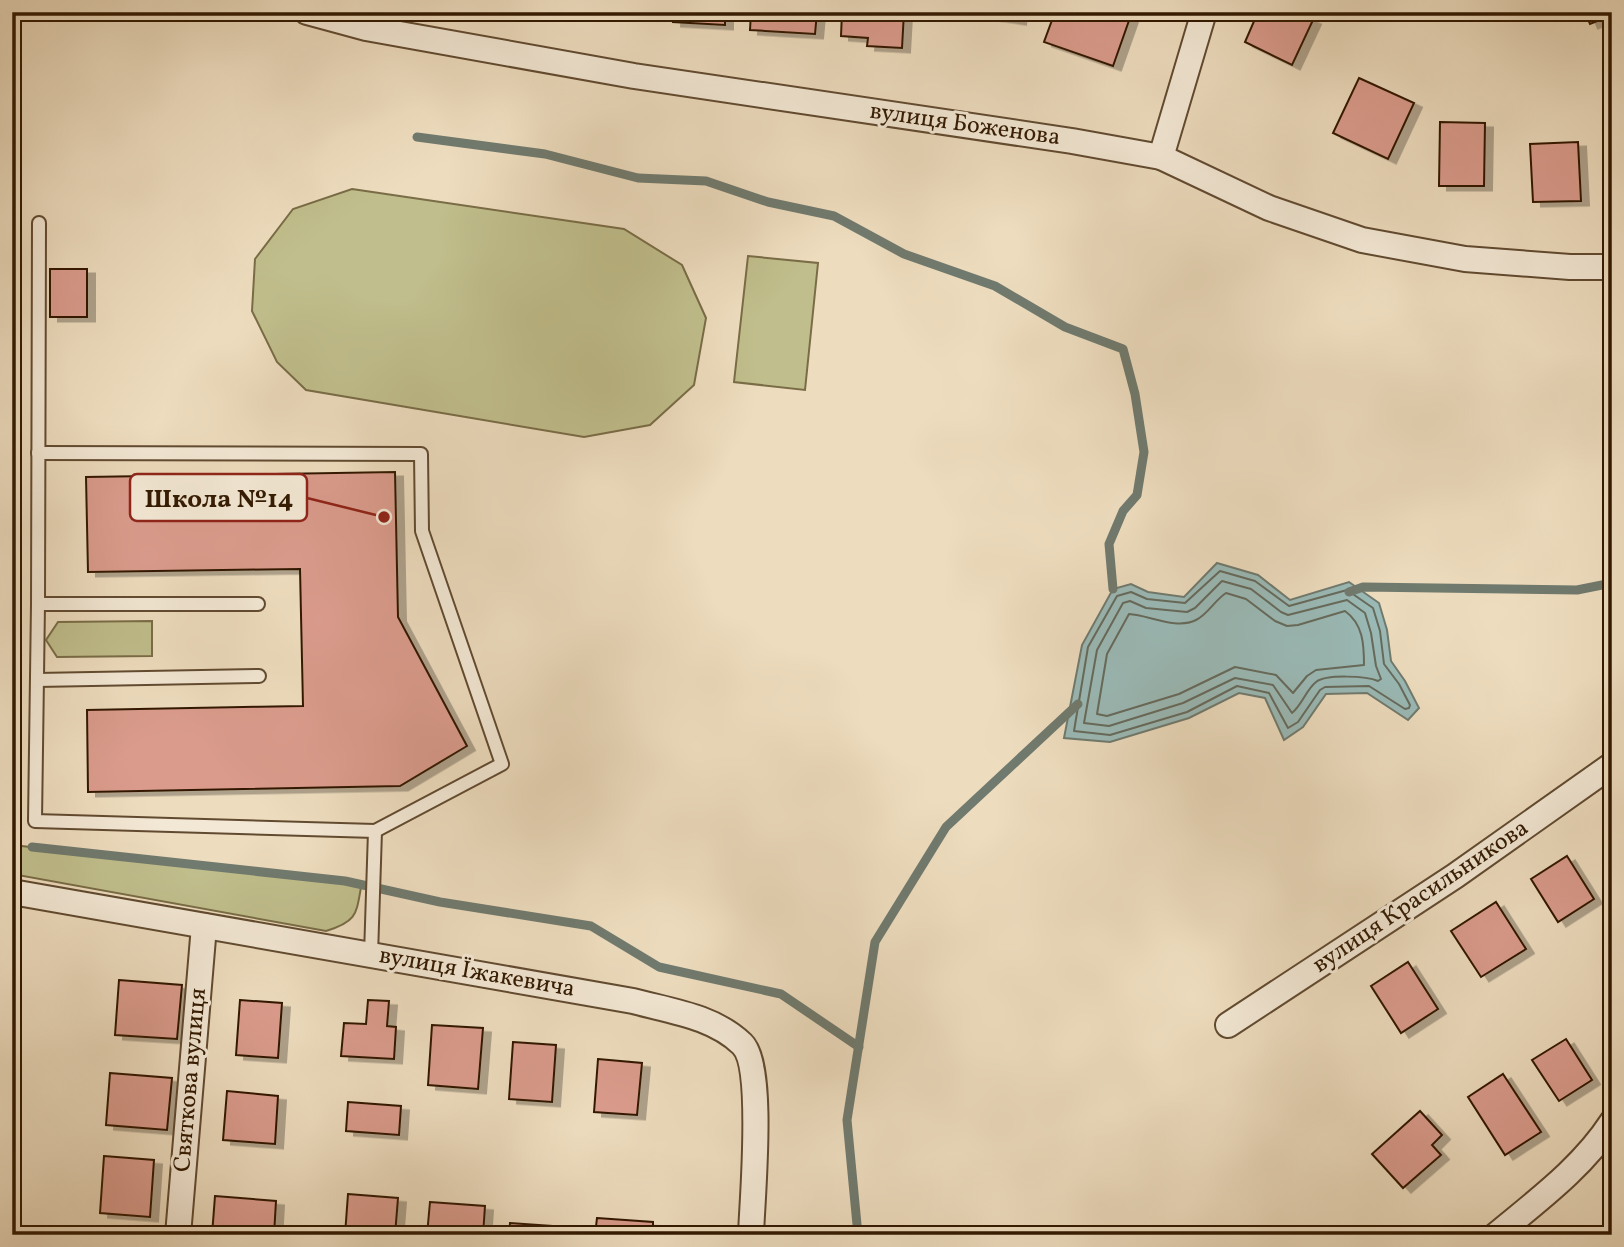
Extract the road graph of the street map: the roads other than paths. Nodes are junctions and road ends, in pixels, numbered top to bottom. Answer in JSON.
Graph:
{"nodes":[{"id":1,"x":307,"y":12,"type":"edge"},
{"id":2,"x":1204,"y":12,"type":"edge"},
{"id":3,"x":1161,"y":157,"type":"junction"},
{"id":4,"x":38,"y":223,"type":"dead end"},
{"id":5,"x":1612,"y":267,"type":"edge"},
{"id":6,"x":38,"y":453,"type":"junction"},
{"id":7,"x":38,"y":604,"type":"junction"},
{"id":8,"x":258,"y":604,"type":"dead end"},
{"id":9,"x":259,"y":676,"type":"dead end"},
{"id":10,"x":37,"y":680,"type":"junction"},
{"id":11,"x":1612,"y":765,"type":"edge"},
{"id":12,"x":375,"y":831,"type":"junction"},
{"id":13,"x":12,"y":892,"type":"edge"},
{"id":14,"x":204,"y":926,"type":"junction"},
{"id":15,"x":372,"y":955,"type":"junction"},
{"id":16,"x":1228,"y":1025,"type":"dead end"},
{"id":17,"x":1612,"y":1122,"type":"edge"},
{"id":18,"x":178,"y":1235,"type":"edge"},
{"id":19,"x":751,"y":1235,"type":"edge"},
{"id":20,"x":1496,"y":1235,"type":"edge"}],
"edges":[{"from":1,"to":3,"type":"street","name":"вулиця Боженова"},
{"from":2,"to":3,"type":"street"},
{"from":3,"to":5,"type":"street","name":"вулиця Боженова"},
{"from":4,"to":6,"type":"lane"},
{"from":6,"to":7,"type":"lane"},
{"from":6,"to":12,"type":"lane"},
{"from":7,"to":8,"type":"lane"},
{"from":7,"to":10,"type":"lane"},
{"from":9,"to":10,"type":"lane"},
{"from":10,"to":12,"type":"lane"},
{"from":11,"to":16,"type":"street","name":"вулиця Красильникова"},
{"from":12,"to":15,"type":"lane"},
{"from":13,"to":14,"type":"street","name":"вулиця Їжакевича"},
{"from":14,"to":15,"type":"street","name":"вулиця Їжакевича"},
{"from":14,"to":18,"type":"street","name":"Святкова вулиця"},
{"from":15,"to":19,"type":"street","name":"вулиця Їжакевича"},
{"from":17,"to":20,"type":"street"}]}
